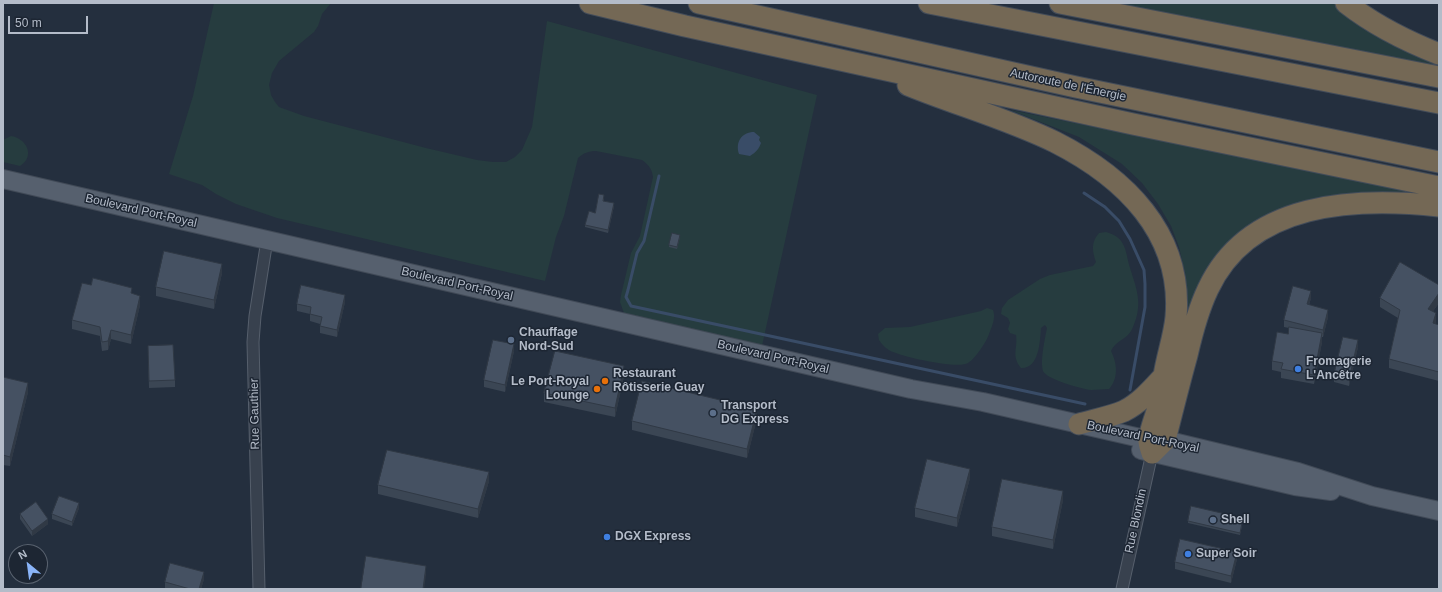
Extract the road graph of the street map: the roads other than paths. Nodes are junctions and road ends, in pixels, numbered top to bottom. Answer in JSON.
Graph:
{"nodes":[{"id":1,"x":590,"y":3,"type":"edge"},
{"id":2,"x":699,"y":3,"type":"edge"},
{"id":3,"x":929,"y":3,"type":"edge"},
{"id":4,"x":1060,"y":3,"type":"edge"},
{"id":5,"x":1346,"y":3,"type":"edge"},
{"id":6,"x":1439,"y":54,"type":"edge"},
{"id":7,"x":854,"y":63,"type":"junction"},
{"id":8,"x":1439,"y":78,"type":"edge"},
{"id":9,"x":1439,"y":103,"type":"edge"},
{"id":10,"x":1439,"y":162,"type":"edge"},
{"id":11,"x":3,"y":179,"type":"edge"},
{"id":12,"x":1439,"y":187,"type":"edge"},
{"id":13,"x":1439,"y":206,"type":"edge"},
{"id":14,"x":267,"y":240,"type":"junction"},
{"id":15,"x":1164,"y":376,"type":"junction"},
{"id":16,"x":911,"y":389,"type":"junction"},
{"id":17,"x":1078,"y":424,"type":"junction"},
{"id":18,"x":1155,"y":444,"type":"junction"},
{"id":19,"x":1439,"y":511,"type":"edge"},
{"id":20,"x":259,"y":589,"type":"edge"},
{"id":21,"x":1122,"y":589,"type":"edge"}],
"edges":[{"from":1,"to":7,"type":"highway"},
{"from":2,"to":10,"type":"highway","name":"Autoroute de l'Énergie"},
{"from":3,"to":9,"type":"highway"},
{"from":4,"to":8,"type":"highway"},
{"from":5,"to":6,"type":"highway"},
{"from":7,"to":12,"type":"highway"},
{"from":7,"to":15,"type":"highway"},
{"from":11,"to":14,"type":"main road","name":"Boulevard Port-Royal"},
{"from":13,"to":18,"type":"highway"},
{"from":14,"to":16,"type":"main road","name":"Boulevard Port-Royal"},
{"from":14,"to":20,"type":"street","name":"Rue Gauthier"},
{"from":15,"to":17,"type":"highway"},
{"from":15,"to":18,"type":"highway"},
{"from":16,"to":17,"type":"main road","name":"Boulevard Port-Royal"},
{"from":16,"to":18,"type":"main road","name":"Boulevard Port-Royal"},
{"from":17,"to":18,"type":"main road","name":"Boulevard Port-Royal"},
{"from":18,"to":19,"type":"main road","name":"Boulevard Port-Royal"},
{"from":18,"to":21,"type":"street","name":"Rue Blondin"}]}
